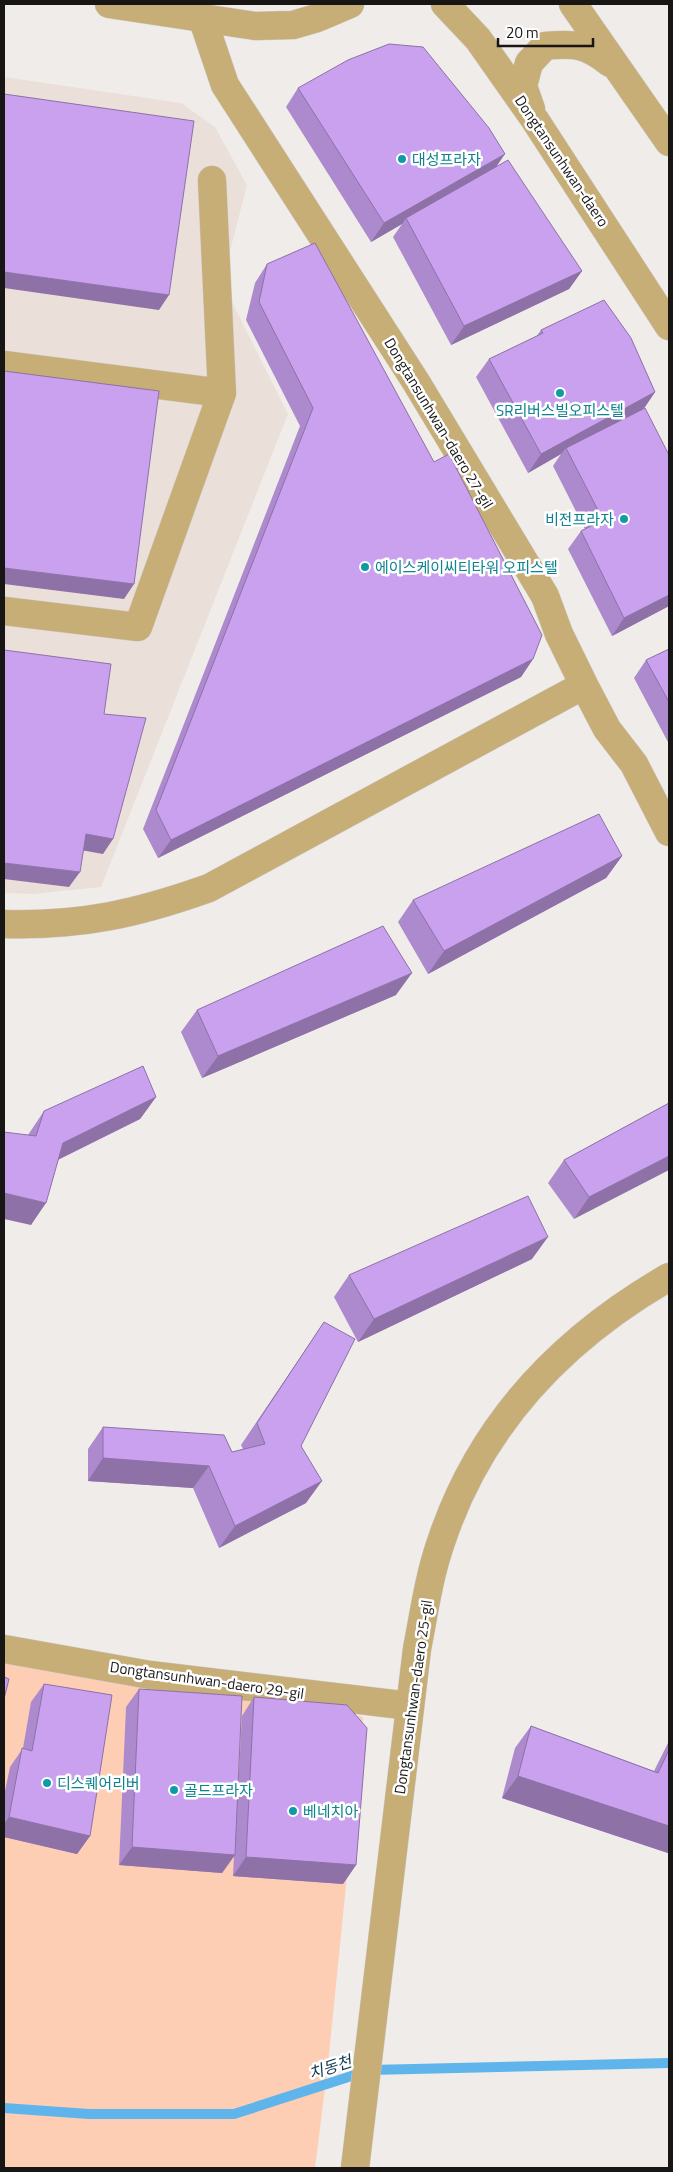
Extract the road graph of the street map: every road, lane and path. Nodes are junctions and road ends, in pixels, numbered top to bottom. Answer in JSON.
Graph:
{"nodes":[{"id":1,"x":109,"y":4,"type":"edge"},
{"id":2,"x":350,"y":4,"type":"edge"},
{"id":3,"x":445,"y":4,"type":"edge"},
{"id":4,"x":573,"y":4,"type":"edge"},
{"id":5,"x":202,"y":17,"type":"junction"},
{"id":6,"x":619,"y":70,"type":"junction"},
{"id":7,"x":535,"y":120,"type":"junction"},
{"id":8,"x":669,"y":142,"type":"edge"},
{"id":9,"x":212,"y":180,"type":"dead end"},
{"id":10,"x":669,"y":326,"type":"edge"},
{"id":11,"x":4,"y":365,"type":"edge"},
{"id":12,"x":222,"y":393,"type":"junction"},
{"id":13,"x":4,"y":611,"type":"edge"},
{"id":14,"x":584,"y":685,"type":"junction"},
{"id":15,"x":669,"y":832,"type":"edge"},
{"id":16,"x":4,"y":924,"type":"edge"},
{"id":17,"x":669,"y":1277,"type":"edge"},
{"id":18,"x":4,"y":1649,"type":"edge"},
{"id":19,"x":410,"y":1706,"type":"junction"},
{"id":20,"x":356,"y":2168,"type":"edge"}],
"edges":[{"from":1,"to":5,"type":"street"},
{"from":2,"to":5,"type":"street"},
{"from":3,"to":7,"type":"street","name":"Dongtansunhwan-daero"},
{"from":4,"to":6,"type":"street"},
{"from":5,"to":14,"type":"street","name":"Dongtansunhwan-daero 27-gil"},
{"from":6,"to":7,"type":"street"},
{"from":6,"to":8,"type":"street"},
{"from":7,"to":10,"type":"street","name":"Dongtansunhwan-daero"},
{"from":9,"to":12,"type":"street"},
{"from":11,"to":12,"type":"street"},
{"from":12,"to":13,"type":"street"},
{"from":14,"to":15,"type":"street","name":"Dongtansunhwan-daero 27-gil"},
{"from":14,"to":16,"type":"street"},
{"from":17,"to":19,"type":"street","name":"Dongtansunhwan-daero 25-gil"},
{"from":18,"to":19,"type":"street","name":"Dongtansunhwan-daero 29-gil"},
{"from":19,"to":20,"type":"street","name":"Dongtansunhwan-daero 25-gil"}]}
